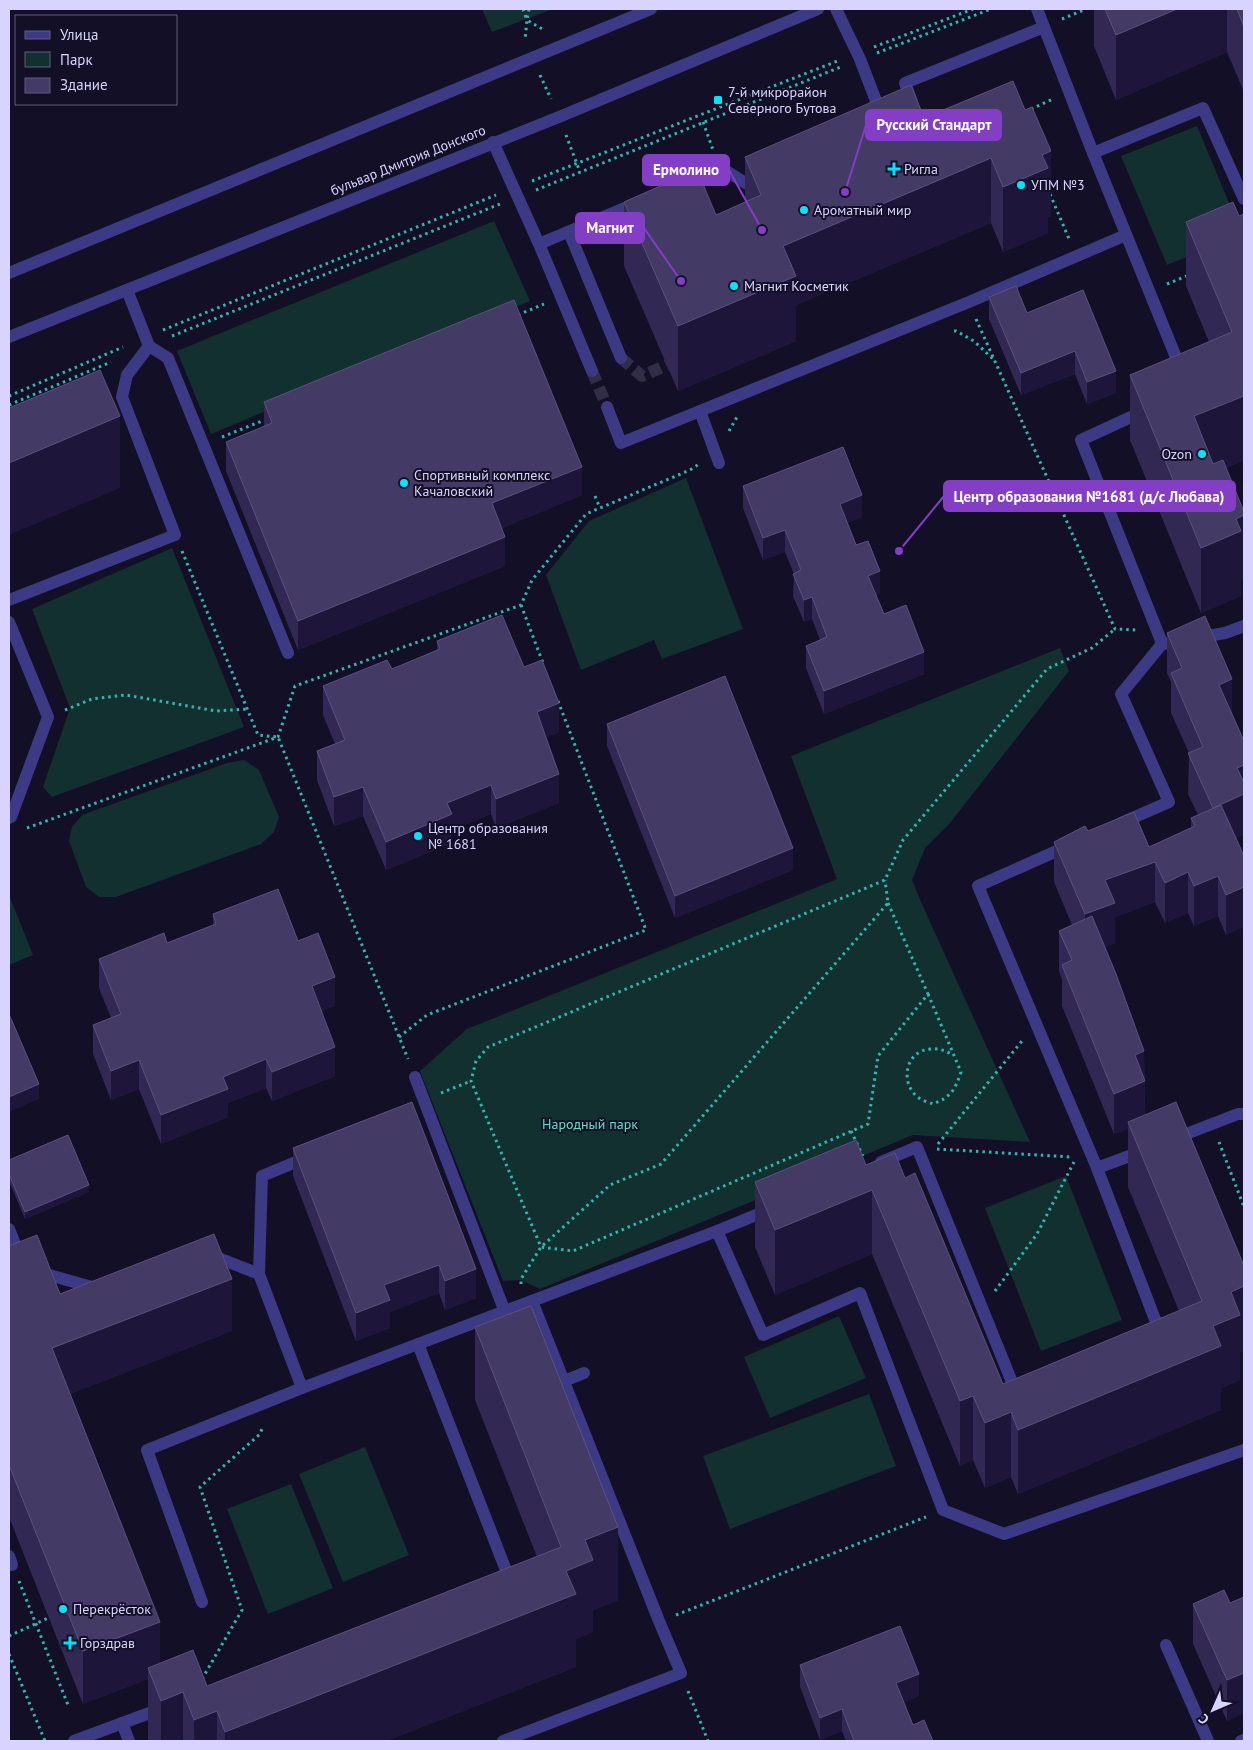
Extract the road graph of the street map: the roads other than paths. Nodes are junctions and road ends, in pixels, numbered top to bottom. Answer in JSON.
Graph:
{"nodes":[{"id":1,"x":651,"y":9,"type":"edge"},
{"id":2,"x":818,"y":9,"type":"edge"},
{"id":3,"x":836,"y":9,"type":"edge"},
{"id":4,"x":1038,"y":9,"type":"edge"},
{"id":5,"x":1044,"y":27,"type":"junction"},
{"id":6,"x":918,"y":116,"type":"edge"},
{"id":7,"x":886,"y":125,"type":"edge"},
{"id":8,"x":493,"y":142,"type":"junction"},
{"id":9,"x":1093,"y":153,"type":"junction"},
{"id":10,"x":773,"y":173,"type":"edge"},
{"id":11,"x":675,"y":186,"type":"edge"},
{"id":12,"x":649,"y":198,"type":"edge"},
{"id":13,"x":1244,"y":199,"type":"edge"},
{"id":14,"x":569,"y":232,"type":"junction"},
{"id":15,"x":1126,"y":235,"type":"junction"},
{"id":16,"x":539,"y":244,"type":"junction"},
{"id":17,"x":9,"y":273,"type":"edge"},
{"id":18,"x":128,"y":290,"type":"junction"},
{"id":19,"x":9,"y":337,"type":"edge"},
{"id":20,"x":147,"y":342,"type":"junction"},
{"id":21,"x":621,"y":358,"type":"tunnel mouth"},
{"id":22,"x":592,"y":371,"type":"tunnel mouth"},
{"id":23,"x":1186,"y":382,"type":"edge"},
{"id":24,"x":607,"y":407,"type":"tunnel mouth"},
{"id":25,"x":1154,"y":407,"type":"edge"},
{"id":26,"x":700,"y":411,"type":"junction"},
{"id":27,"x":718,"y":459,"type":"road end"},
{"id":28,"x":9,"y":600,"type":"edge"},
{"id":29,"x":9,"y":622,"type":"edge"},
{"id":30,"x":1244,"y":626,"type":"edge"},
{"id":31,"x":1162,"y":644,"type":"junction"},
{"id":32,"x":288,"y":653,"type":"dead end"},
{"id":33,"x":9,"y":818,"type":"edge"},
{"id":34,"x":1105,"y":830,"type":"edge"},
{"id":35,"x":1078,"y":842,"type":"edge"},
{"id":36,"x":414,"y":1076,"type":"road end"},
{"id":37,"x":1244,"y":1114,"type":"edge"},
{"id":38,"x":324,"y":1150,"type":"edge"},
{"id":39,"x":868,"y":1168,"type":"edge"},
{"id":40,"x":1097,"y":1168,"type":"junction"},
{"id":41,"x":779,"y":1205,"type":"edge"},
{"id":42,"x":9,"y":1229,"type":"edge"},
{"id":43,"x":717,"y":1231,"type":"junction"},
{"id":44,"x":24,"y":1268,"type":"junction"},
{"id":45,"x":193,"y":1268,"type":"edge"},
{"id":46,"x":9,"y":1274,"type":"edge"},
{"id":47,"x":259,"y":1274,"type":"junction"},
{"id":48,"x":112,"y":1292,"type":"edge"},
{"id":49,"x":532,"y":1301,"type":"junction"},
{"id":50,"x":505,"y":1312,"type":"junction"},
{"id":51,"x":418,"y":1344,"type":"junction"},
{"id":52,"x":1154,"y":1345,"type":"edge"},
{"id":53,"x":584,"y":1373,"type":"dead end"},
{"id":54,"x":564,"y":1381,"type":"junction"},
{"id":55,"x":302,"y":1388,"type":"junction"},
{"id":56,"x":1030,"y":1400,"type":"edge"},
{"id":57,"x":1244,"y":1450,"type":"edge"},
{"id":58,"x":490,"y":1584,"type":"edge"},
{"id":59,"x":202,"y":1602,"type":"dead end"},
{"id":60,"x":1166,"y":1645,"type":"dead end"},
{"id":61,"x":174,"y":1703,"type":"edge"},
{"id":62,"x":122,"y":1723,"type":"junction"},
{"id":63,"x":74,"y":1741,"type":"edge"},
{"id":64,"x":130,"y":1741,"type":"edge"},
{"id":65,"x":503,"y":1741,"type":"edge"},
{"id":66,"x":1208,"y":1741,"type":"edge"}],
"edges":[{"from":1,"to":17,"type":"street"},
{"from":2,"to":8,"type":"street","name":"бульвар Дмитрия Донского"},
{"from":3,"to":7,"type":"street"},
{"from":4,"to":5,"type":"street"},
{"from":5,"to":6,"type":"street"},
{"from":5,"to":9,"type":"street"},
{"from":8,"to":16,"type":"street"},
{"from":8,"to":18,"type":"street","name":"бульвар Дмитрия Донского"},
{"from":9,"to":13,"type":"street"},
{"from":9,"to":15,"type":"street"},
{"from":10,"to":11,"type":"street"},
{"from":12,"to":14,"type":"street"},
{"from":14,"to":16,"type":"street"},
{"from":14,"to":21,"type":"street"},
{"from":15,"to":23,"type":"street"},
{"from":15,"to":26,"type":"street"},
{"from":16,"to":22,"type":"street"},
{"from":18,"to":19,"type":"street","name":"бульвар Дмитрия Донского"},
{"from":18,"to":20,"type":"street"},
{"from":20,"to":28,"type":"street"},
{"from":20,"to":32,"type":"street"},
{"from":24,"to":26,"type":"street"},
{"from":25,"to":31,"type":"street"},
{"from":26,"to":27,"type":"street"},
{"from":29,"to":33,"type":"street"},
{"from":30,"to":31,"type":"street"},
{"from":31,"to":34,"type":"street"},
{"from":35,"to":40,"type":"street"},
{"from":36,"to":50,"type":"street"},
{"from":37,"to":40,"type":"street"},
{"from":38,"to":47,"type":"street"},
{"from":39,"to":56,"type":"street"},
{"from":40,"to":52,"type":"street"},
{"from":41,"to":43,"type":"street"},
{"from":42,"to":44,"type":"street"},
{"from":43,"to":49,"type":"street"},
{"from":43,"to":57,"type":"street"},
{"from":44,"to":46,"type":"street"},
{"from":44,"to":48,"type":"street"},
{"from":45,"to":47,"type":"street"},
{"from":47,"to":55,"type":"street"},
{"from":49,"to":50,"type":"street"},
{"from":49,"to":54,"type":"street"},
{"from":50,"to":51,"type":"street"},
{"from":51,"to":55,"type":"street"},
{"from":51,"to":58,"type":"street"},
{"from":53,"to":54,"type":"street"},
{"from":54,"to":65,"type":"street"},
{"from":55,"to":59,"type":"street"},
{"from":60,"to":66,"type":"street"},
{"from":61,"to":62,"type":"street"},
{"from":62,"to":63,"type":"street"},
{"from":62,"to":64,"type":"street"}]}
